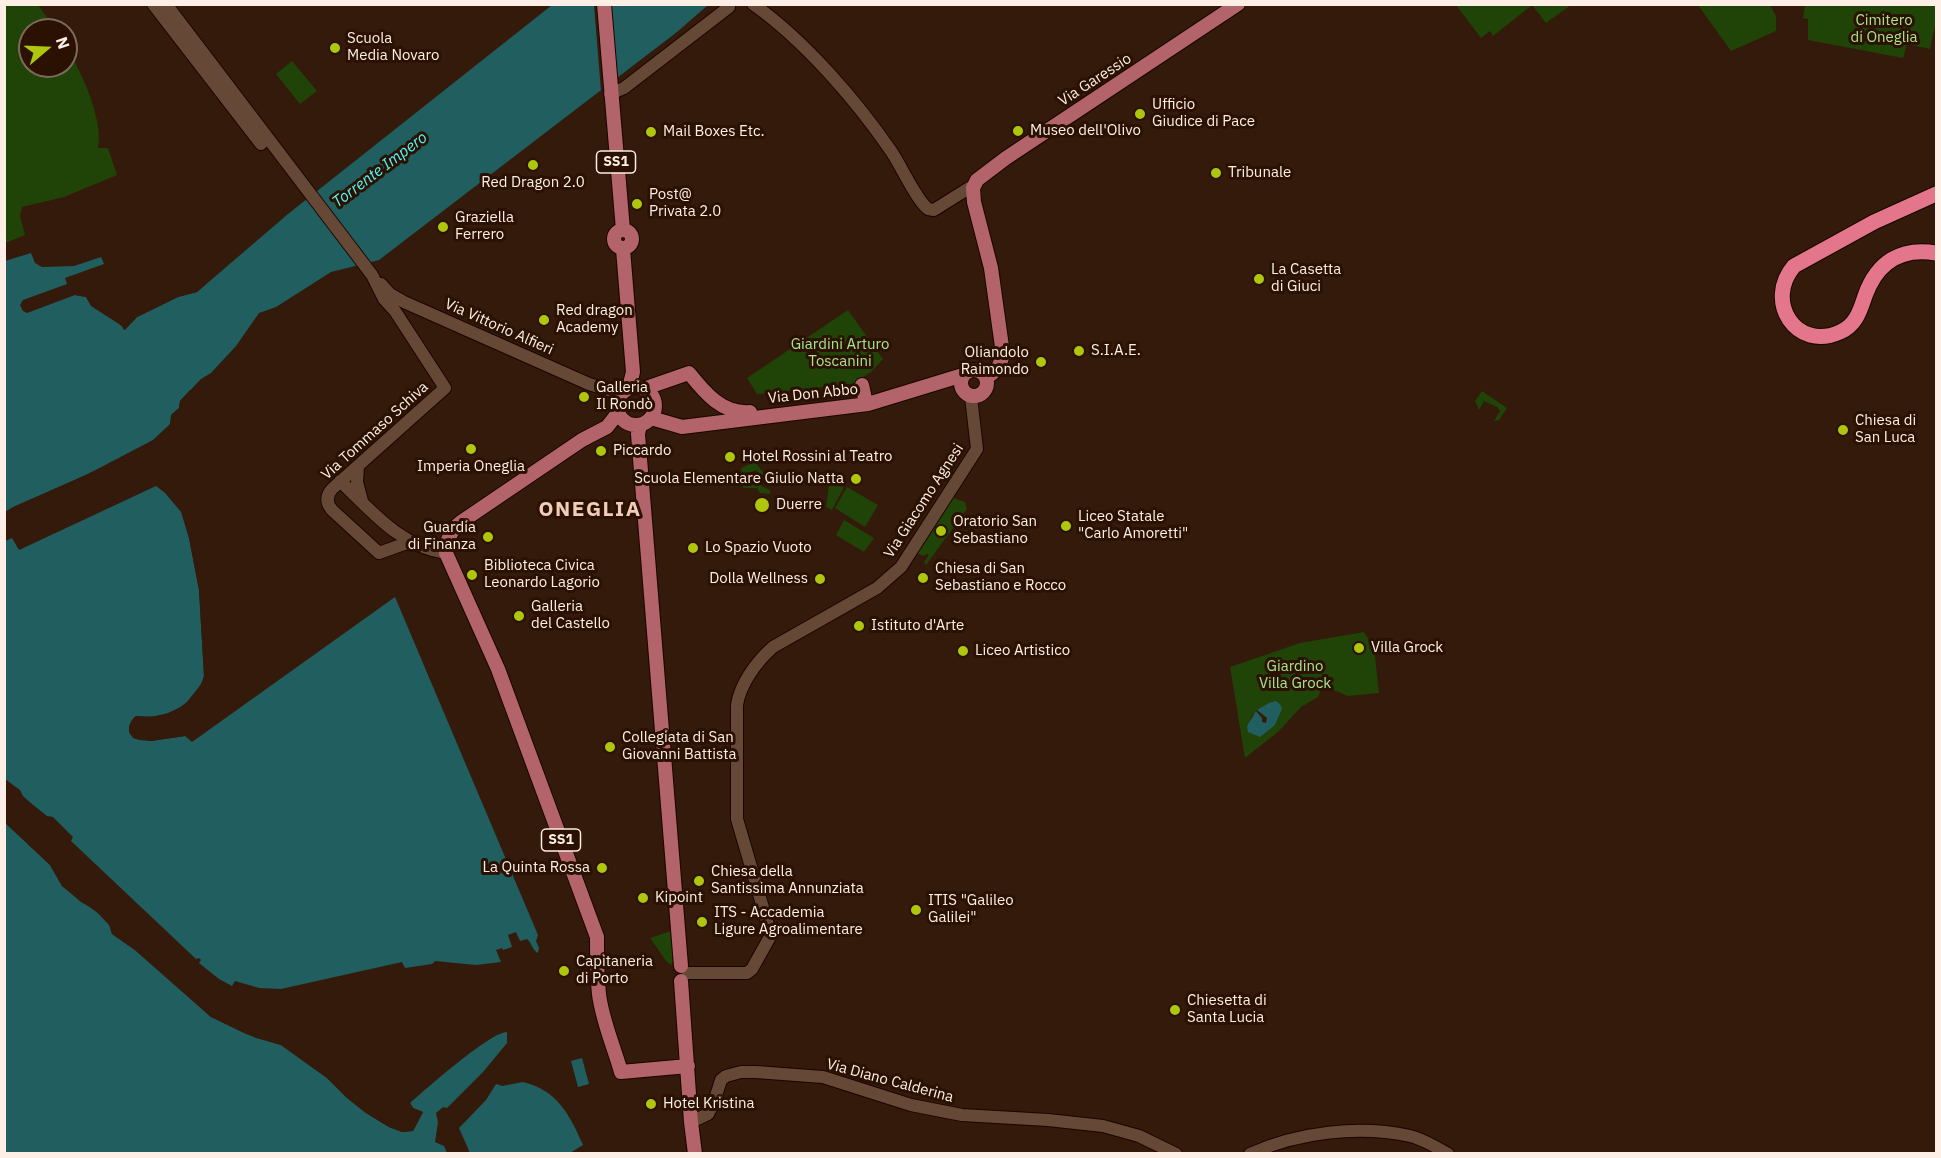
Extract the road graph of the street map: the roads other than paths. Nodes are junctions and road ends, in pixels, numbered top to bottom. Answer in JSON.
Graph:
{"nodes":[{"id":1,"x":153,"y":4,"type":"edge"},
{"id":2,"x":166,"y":4,"type":"edge"},
{"id":3,"x":604,"y":4,"type":"edge"},
{"id":4,"x":753,"y":4,"type":"edge"},
{"id":5,"x":1238,"y":4,"type":"edge"},
{"id":6,"x":729,"y":7,"type":"dead end"},
{"id":7,"x":185,"y":46,"type":"junction"},
{"id":8,"x":205,"y":56,"type":"junction"},
{"id":9,"x":213,"y":82,"type":"junction"},
{"id":10,"x":230,"y":89,"type":"junction"},
{"id":11,"x":610,"y":91,"type":"junction"},
{"id":12,"x":257,"y":138,"type":"junction"},
{"id":13,"x":272,"y":145,"type":"junction"},
{"id":14,"x":1936,"y":185,"type":"edge"},
{"id":15,"x":973,"y":188,"type":"junction"},
{"id":16,"x":306,"y":189,"type":"junction"},
{"id":17,"x":1936,"y":194,"type":"edge"},
{"id":18,"x":1874,"y":222,"type":"junction"},
{"id":19,"x":1936,"y":253,"type":"edge"},
{"id":20,"x":371,"y":272,"type":"junction"},
{"id":21,"x":632,"y":370,"type":"junction"},
{"id":22,"x":982,"y":374,"type":"junction"},
{"id":23,"x":962,"y":380,"type":"junction"},
{"id":24,"x":665,"y":381,"type":"junction"},
{"id":25,"x":633,"y":389,"type":"junction"},
{"id":26,"x":971,"y":397,"type":"junction"},
{"id":27,"x":881,"y":401,"type":"junction"},
{"id":28,"x":721,"y":406,"type":"junction"},
{"id":29,"x":618,"y":413,"type":"junction"},
{"id":30,"x":645,"y":422,"type":"junction"},
{"id":31,"x":694,"y":425,"type":"junction"},
{"id":32,"x":358,"y":466,"type":"junction"},
{"id":33,"x":340,"y":482,"type":"junction"},
{"id":34,"x":362,"y":502,"type":"junction"},
{"id":35,"x":412,"y":544,"type":"junction"},
{"id":36,"x":446,"y":553,"type":"junction"},
{"id":37,"x":683,"y":973,"type":"junction"},
{"id":38,"x":688,"y":1066,"type":"junction"},
{"id":39,"x":691,"y":1122,"type":"junction"},
{"id":40,"x":695,"y":1154,"type":"edge"},
{"id":41,"x":1176,"y":1154,"type":"edge"},
{"id":42,"x":1250,"y":1154,"type":"edge"},
{"id":43,"x":1448,"y":1154,"type":"edge"}],
"edges":[{"from":1,"to":7,"type":"main road"},
{"from":2,"to":8,"type":"main road"},
{"from":3,"to":11,"type":"main road","number":"SS1"},
{"from":4,"to":15,"type":"main road","name":"Via Garessio"},
{"from":5,"to":15,"type":"main road","name":"Via Garessio"},
{"from":6,"to":11,"type":"main road"},
{"from":7,"to":8,"type":"main road"},
{"from":7,"to":9,"type":"main road"},
{"from":8,"to":10,"type":"main road"},
{"from":9,"to":10,"type":"main road"},
{"from":9,"to":12,"type":"main road"},
{"from":10,"to":13,"type":"main road"},
{"from":11,"to":21,"type":"main road","number":"SS1"},
{"from":12,"to":13,"type":"main road"},
{"from":12,"to":16,"type":"main road"},
{"from":13,"to":16,"type":"main road"},
{"from":14,"to":18,"type":"highway"},
{"from":15,"to":22,"type":"main road"},
{"from":16,"to":20,"type":"main road"},
{"from":17,"to":18,"type":"highway"},
{"from":18,"to":19,"type":"highway"},
{"from":20,"to":25,"type":"main road","name":"Via Vittorio Alfieri"},
{"from":20,"to":32,"type":"main road","name":"Via Tommaso Schiva"},
{"from":21,"to":24,"type":"main road"},
{"from":21,"to":25,"type":"main road","number":"SS1"},
{"from":22,"to":23,"type":"main road"},
{"from":22,"to":26,"type":"main road"},
{"from":23,"to":26,"type":"main road"},
{"from":23,"to":27,"type":"main road"},
{"from":24,"to":25,"type":"main road"},
{"from":24,"to":28,"type":"main road"},
{"from":25,"to":29,"type":"main road"},
{"from":25,"to":30,"type":"main road"},
{"from":26,"to":37,"type":"main road","name":"Via Giacomo Agnesi"},
{"from":27,"to":28,"type":"main road","name":"Via Don Abbo"},
{"from":27,"to":31,"type":"main road","name":"Via Don Abbo"},
{"from":28,"to":31,"type":"main road"},
{"from":29,"to":30,"type":"main road"},
{"from":29,"to":36,"type":"main road"},
{"from":30,"to":31,"type":"main road","name":"Via Don Abbo"},
{"from":30,"to":37,"type":"main road"},
{"from":32,"to":33,"type":"main road","name":"Via Tommaso Schiva"},
{"from":32,"to":34,"type":"main road"},
{"from":33,"to":34,"type":"main road"},
{"from":33,"to":35,"type":"main road","name":"Via Tommaso Schiva"},
{"from":34,"to":35,"type":"main road"},
{"from":35,"to":36,"type":"main road"},
{"from":36,"to":38,"type":"main road","number":"SS1"},
{"from":37,"to":38,"type":"main road"},
{"from":38,"to":39,"type":"main road"},
{"from":39,"to":40,"type":"main road"},
{"from":39,"to":41,"type":"main road","name":"Via Diano Calderina"},
{"from":42,"to":43,"type":"main road"}]}
